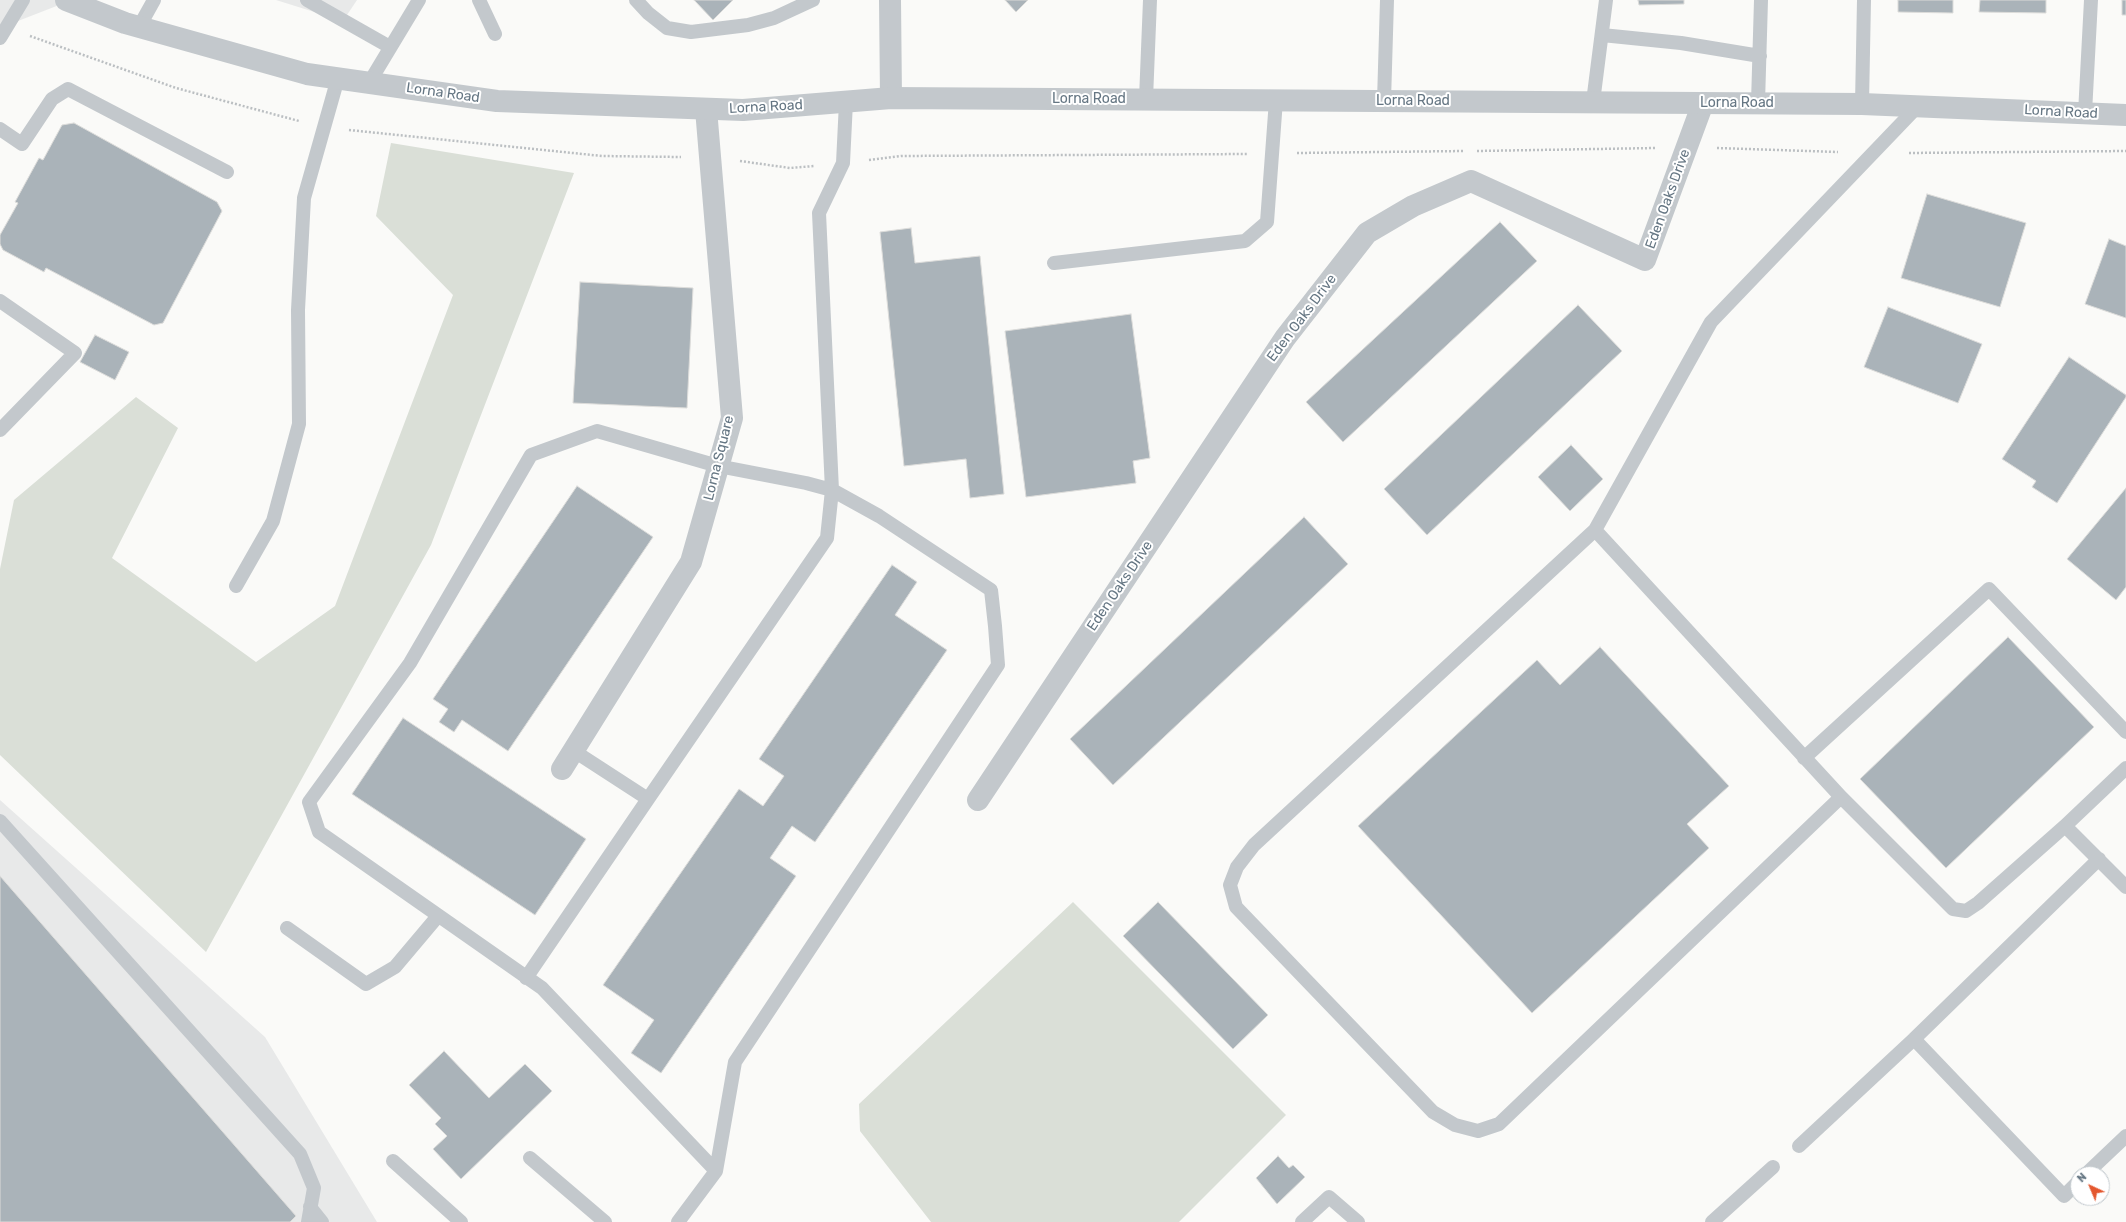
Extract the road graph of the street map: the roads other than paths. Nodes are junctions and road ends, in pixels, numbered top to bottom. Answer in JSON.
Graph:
{"nodes":[{"id":1,"x":23,"y":0,"type":"edge"},
{"id":2,"x":66,"y":0,"type":"edge"},
{"id":3,"x":154,"y":0,"type":"edge"},
{"id":4,"x":306,"y":0,"type":"edge"},
{"id":5,"x":419,"y":0,"type":"edge"},
{"id":6,"x":479,"y":0,"type":"edge"},
{"id":7,"x":636,"y":0,"type":"edge"},
{"id":8,"x":813,"y":0,"type":"edge"},
{"id":9,"x":890,"y":0,"type":"edge"},
{"id":10,"x":1150,"y":0,"type":"edge"},
{"id":11,"x":1387,"y":0,"type":"edge"},
{"id":12,"x":1606,"y":0,"type":"edge"},
{"id":13,"x":1761,"y":0,"type":"edge"},
{"id":14,"x":1864,"y":0,"type":"edge"},
{"id":15,"x":2091,"y":0,"type":"edge"},
{"id":16,"x":139,"y":27,"type":"junction"},
{"id":17,"x":3,"y":33,"type":"edge"},
{"id":18,"x":495,"y":34,"type":"dead end"},
{"id":19,"x":1602,"y":35,"type":"junction"},
{"id":20,"x":390,"y":47,"type":"junction"},
{"id":21,"x":1760,"y":56,"type":"junction"},
{"id":22,"x":338,"y":78,"type":"junction"},
{"id":23,"x":369,"y":83,"type":"junction"},
{"id":24,"x":891,"y":98,"type":"junction"},
{"id":25,"x":1146,"y":99,"type":"junction"},
{"id":26,"x":1276,"y":100,"type":"junction"},
{"id":27,"x":1384,"y":101,"type":"junction"},
{"id":28,"x":846,"y":102,"type":"junction"},
{"id":29,"x":1593,"y":102,"type":"junction"},
{"id":30,"x":1703,"y":103,"type":"junction"},
{"id":31,"x":1758,"y":104,"type":"junction"},
{"id":32,"x":1862,"y":104,"type":"junction"},
{"id":33,"x":1919,"y":105,"type":"junction"},
{"id":34,"x":706,"y":109,"type":"junction"},
{"id":35,"x":2085,"y":113,"type":"junction"},
{"id":36,"x":2126,"y":115,"type":"edge"},
{"id":37,"x":0,"y":129,"type":"edge"},
{"id":38,"x":227,"y":172,"type":"dead end"},
{"id":39,"x":1054,"y":263,"type":"dead end"},
{"id":40,"x":0,"y":301,"type":"edge"},
{"id":41,"x":0,"y":430,"type":"edge"},
{"id":42,"x":718,"y":466,"type":"junction"},
{"id":43,"x":832,"y":490,"type":"junction"},
{"id":44,"x":1595,"y":530,"type":"junction"},
{"id":45,"x":236,"y":586,"type":"dead end"},
{"id":46,"x":2126,"y":732,"type":"edge"},
{"id":47,"x":574,"y":751,"type":"junction"},
{"id":48,"x":1804,"y":758,"type":"junction"},
{"id":49,"x":2126,"y":768,"type":"edge"},
{"id":50,"x":562,"y":769,"type":"dead end"},
{"id":51,"x":1841,"y":797,"type":"junction"},
{"id":52,"x":648,"y":799,"type":"junction"},
{"id":53,"x":978,"y":800,"type":"dead end"},
{"id":54,"x":0,"y":821,"type":"edge"},
{"id":55,"x":2065,"y":826,"type":"junction"},
{"id":56,"x":2098,"y":859,"type":"junction"},
{"id":57,"x":2126,"y":886,"type":"edge"},
{"id":58,"x":438,"y":916,"type":"junction"},
{"id":59,"x":287,"y":928,"type":"dead end"},
{"id":60,"x":526,"y":978,"type":"junction"},
{"id":61,"x":1914,"y":1039,"type":"junction"},
{"id":62,"x":2126,"y":1136,"type":"edge"},
{"id":63,"x":1799,"y":1146,"type":"dead end"},
{"id":64,"x":530,"y":1158,"type":"dead end"},
{"id":65,"x":393,"y":1161,"type":"dead end"},
{"id":66,"x":2094,"y":1166,"type":"edge"},
{"id":67,"x":1773,"y":1167,"type":"dead end"},
{"id":68,"x":716,"y":1171,"type":"junction"},
{"id":69,"x":2070,"y":1190,"type":"edge"},
{"id":70,"x":310,"y":1208,"type":"junction"},
{"id":71,"x":308,"y":1222,"type":"edge"},
{"id":72,"x":322,"y":1222,"type":"edge"},
{"id":73,"x":461,"y":1222,"type":"edge"},
{"id":74,"x":605,"y":1222,"type":"edge"},
{"id":75,"x":678,"y":1222,"type":"edge"},
{"id":76,"x":1302,"y":1222,"type":"edge"},
{"id":77,"x":1358,"y":1222,"type":"edge"},
{"id":78,"x":1712,"y":1222,"type":"edge"}],
"edges":[{"from":1,"to":17,"type":"lane"},
{"from":2,"to":16,"type":"street","name":"Lorna Road"},
{"from":3,"to":16,"type":"lane"},
{"from":4,"to":20,"type":"lane"},
{"from":5,"to":20,"type":"lane"},
{"from":6,"to":18,"type":"lane"},
{"from":7,"to":8,"type":"lane"},
{"from":9,"to":24,"type":"street"},
{"from":10,"to":25,"type":"lane"},
{"from":11,"to":27,"type":"lane"},
{"from":12,"to":19,"type":"lane"},
{"from":13,"to":21,"type":"lane"},
{"from":14,"to":32,"type":"lane"},
{"from":15,"to":35,"type":"lane"},
{"from":16,"to":22,"type":"street","name":"Lorna Road"},
{"from":19,"to":21,"type":"lane"},
{"from":19,"to":29,"type":"lane"},
{"from":20,"to":23,"type":"lane"},
{"from":21,"to":31,"type":"lane"},
{"from":22,"to":23,"type":"street","name":"Lorna Road"},
{"from":22,"to":45,"type":"lane"},
{"from":23,"to":34,"type":"street","name":"Lorna Road"},
{"from":24,"to":25,"type":"street","name":"Lorna Road"},
{"from":24,"to":28,"type":"street","name":"Lorna Road"},
{"from":25,"to":26,"type":"street","name":"Lorna Road"},
{"from":26,"to":27,"type":"street","name":"Lorna Road"},
{"from":26,"to":39,"type":"lane"},
{"from":27,"to":29,"type":"street","name":"Lorna Road"},
{"from":28,"to":34,"type":"street","name":"Lorna Road"},
{"from":28,"to":43,"type":"lane"},
{"from":29,"to":30,"type":"street","name":"Lorna Road"},
{"from":30,"to":31,"type":"street","name":"Lorna Road"},
{"from":30,"to":53,"type":"street","name":"Eden Oaks Drive"},
{"from":31,"to":32,"type":"street","name":"Lorna Road"},
{"from":32,"to":33,"type":"street","name":"Lorna Road"},
{"from":33,"to":35,"type":"street","name":"Lorna Road"},
{"from":33,"to":44,"type":"lane"},
{"from":34,"to":42,"type":"street","name":"Lorna Square"},
{"from":35,"to":36,"type":"street","name":"Lorna Road"},
{"from":37,"to":38,"type":"lane"},
{"from":40,"to":41,"type":"lane"},
{"from":42,"to":43,"type":"lane"},
{"from":42,"to":47,"type":"street","name":"Lorna Square"},
{"from":42,"to":58,"type":"lane"},
{"from":43,"to":52,"type":"lane"},
{"from":43,"to":68,"type":"lane"},
{"from":44,"to":48,"type":"lane"},
{"from":44,"to":51,"type":"lane"},
{"from":46,"to":48,"type":"lane"},
{"from":47,"to":50,"type":"street","name":"Lorna Square"},
{"from":47,"to":52,"type":"lane"},
{"from":48,"to":51,"type":"lane"},
{"from":49,"to":55,"type":"lane"},
{"from":51,"to":55,"type":"lane"},
{"from":52,"to":60,"type":"lane"},
{"from":54,"to":70,"type":"lane"},
{"from":55,"to":56,"type":"lane"},
{"from":56,"to":57,"type":"lane"},
{"from":56,"to":61,"type":"lane"},
{"from":58,"to":59,"type":"lane"},
{"from":58,"to":60,"type":"lane"},
{"from":60,"to":68,"type":"lane"},
{"from":61,"to":63,"type":"lane"},
{"from":61,"to":69,"type":"lane"},
{"from":62,"to":66,"type":"lane"},
{"from":64,"to":74,"type":"lane"},
{"from":65,"to":73,"type":"lane"},
{"from":67,"to":78,"type":"lane"},
{"from":68,"to":75,"type":"lane"},
{"from":70,"to":71,"type":"lane"},
{"from":70,"to":72,"type":"lane"},
{"from":76,"to":77,"type":"lane"}]}
